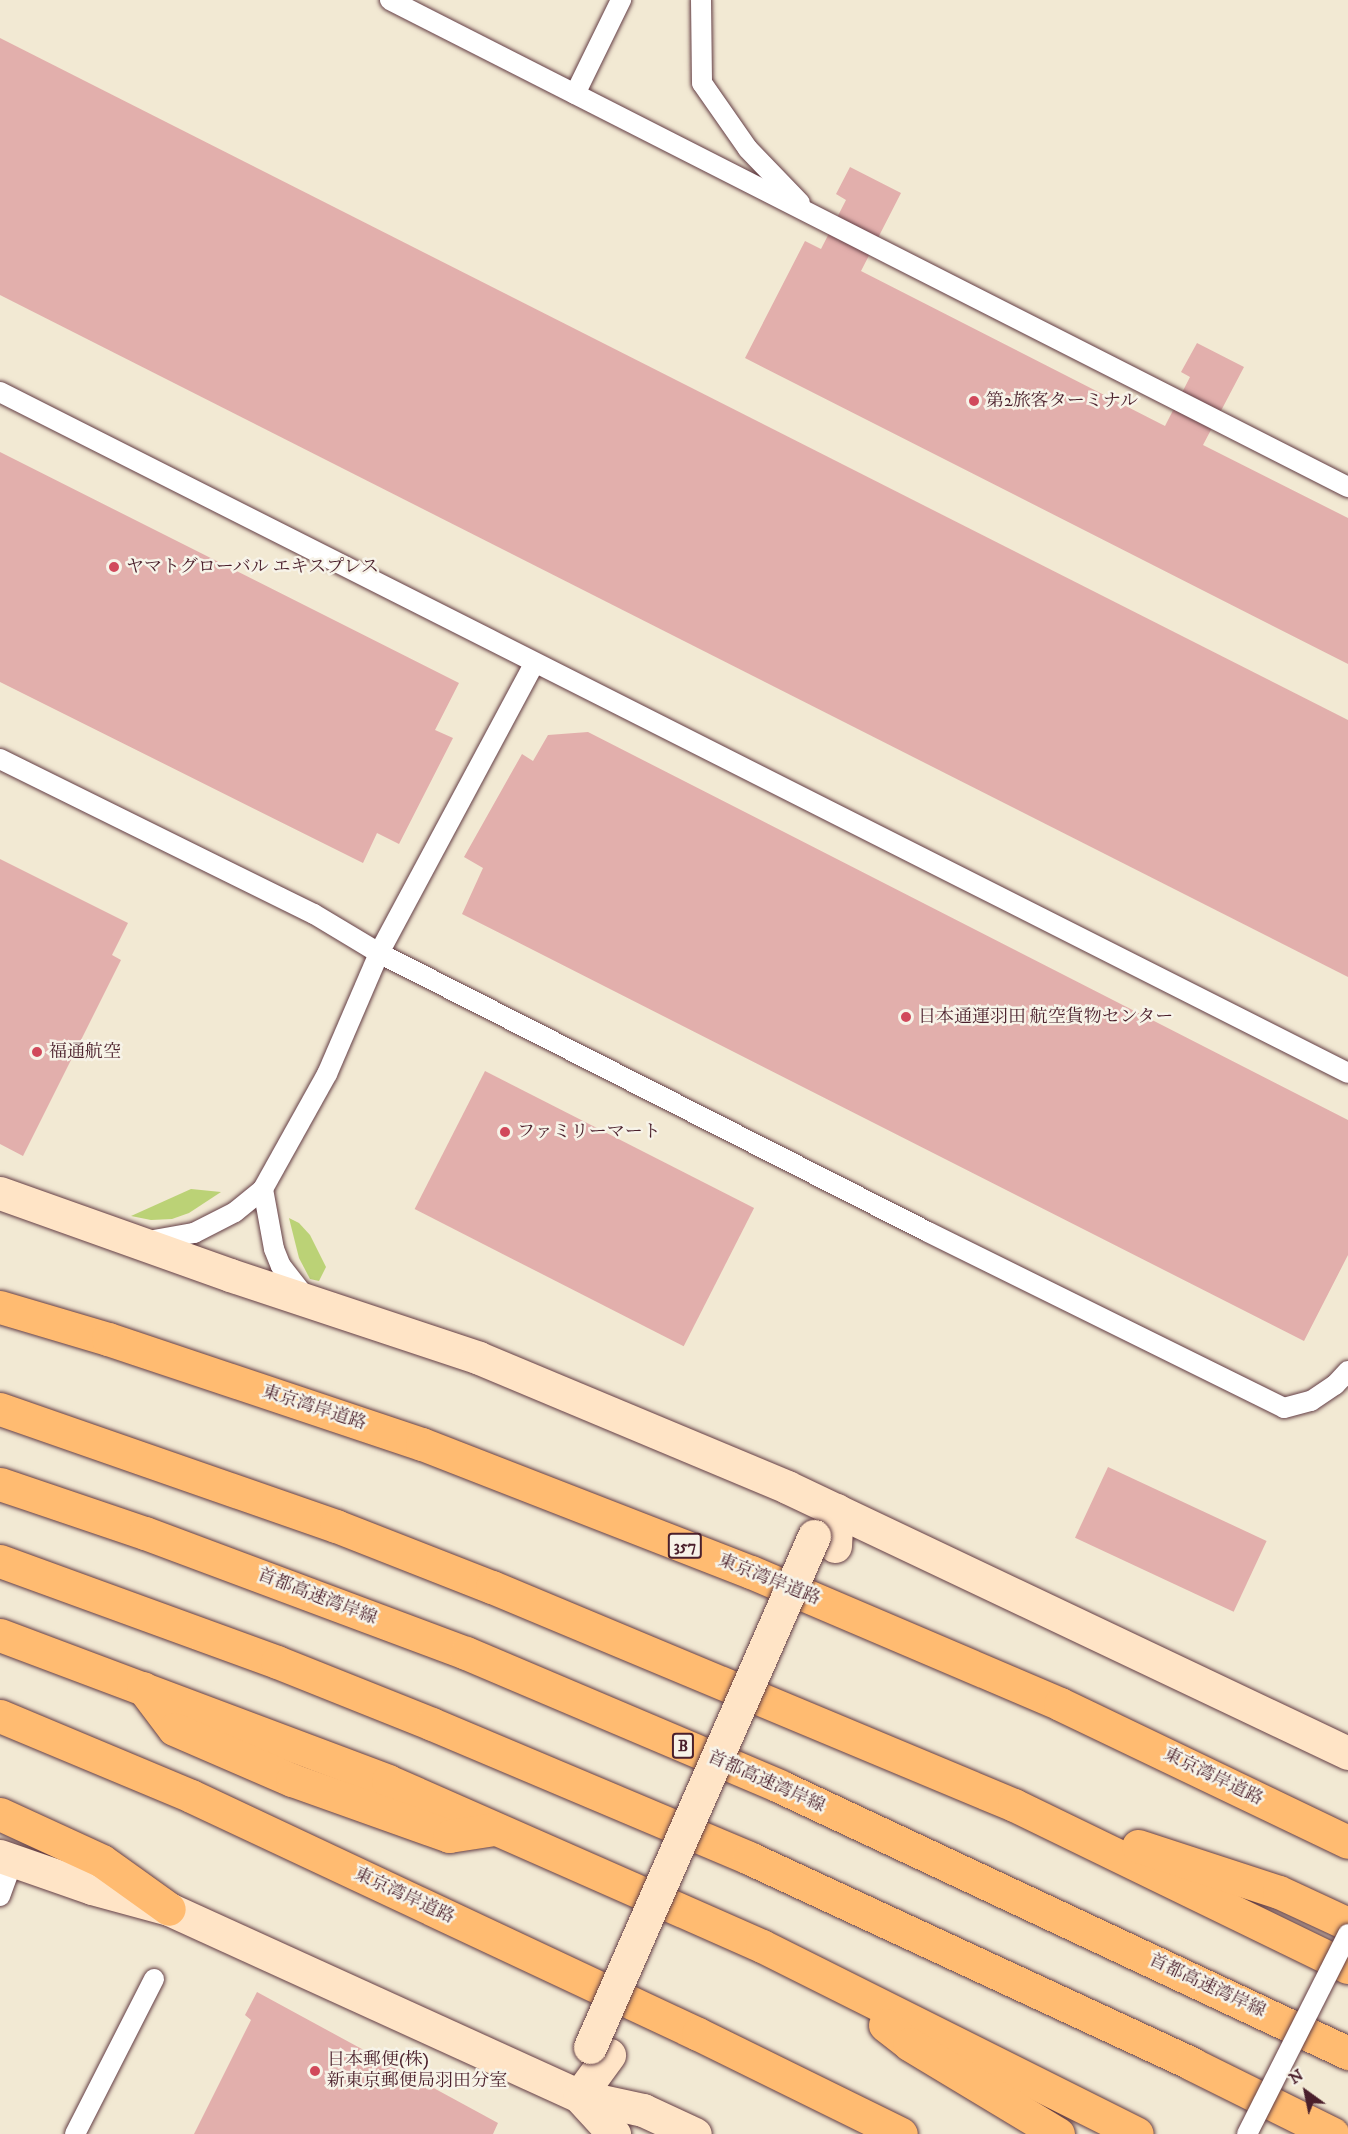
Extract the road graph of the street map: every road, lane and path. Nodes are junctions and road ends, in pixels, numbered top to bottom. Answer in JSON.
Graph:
{"nodes":[{"id":1,"x":390,"y":0,"type":"edge"},
{"id":2,"x":621,"y":0,"type":"edge"},
{"id":3,"x":701,"y":0,"type":"edge"},
{"id":4,"x":575,"y":94,"type":"junction"},
{"id":5,"x":813,"y":216,"type":"junction"},
{"id":6,"x":0,"y":392,"type":"edge"},
{"id":7,"x":1348,"y":487,"type":"edge"},
{"id":8,"x":534,"y":664,"type":"junction"},
{"id":9,"x":0,"y":759,"type":"edge"},
{"id":10,"x":379,"y":953,"type":"junction"},
{"id":11,"x":1348,"y":1073,"type":"edge"},
{"id":12,"x":263,"y":1189,"type":"junction"},
{"id":13,"x":0,"y":1193,"type":"edge"},
{"id":14,"x":133,"y":1242,"type":"junction"},
{"id":15,"x":312,"y":1303,"type":"junction"},
{"id":16,"x":0,"y":1307,"type":"edge"},
{"id":17,"x":1348,"y":1371,"type":"edge"},
{"id":18,"x":0,"y":1409,"type":"edge"},
{"id":19,"x":0,"y":1484,"type":"edge"},
{"id":20,"x":837,"y":1510,"type":"junction"},
{"id":21,"x":0,"y":1562,"type":"edge"},
{"id":22,"x":0,"y":1635,"type":"edge"},
{"id":23,"x":0,"y":1716,"type":"edge"},
{"id":24,"x":1348,"y":1753,"type":"edge"},
{"id":25,"x":1014,"y":1805,"type":"junction"},
{"id":26,"x":0,"y":1814,"type":"edge"},
{"id":27,"x":1348,"y":1842,"type":"edge"},
{"id":28,"x":7,"y":1858,"type":"edge"},
{"id":29,"x":0,"y":1896,"type":"edge"},
{"id":30,"x":169,"y":1908,"type":"junction"},
{"id":31,"x":1348,"y":1924,"type":"edge"},
{"id":32,"x":1348,"y":1934,"type":"edge"},
{"id":33,"x":1348,"y":1967,"type":"edge"},
{"id":34,"x":154,"y":1979,"type":"dead end"},
{"id":35,"x":828,"y":1979,"type":"junction"},
{"id":36,"x":1348,"y":2053,"type":"edge"},
{"id":37,"x":579,"y":2096,"type":"junction"},
{"id":38,"x":75,"y":2134,"type":"edge"},
{"id":39,"x":614,"y":2134,"type":"edge"},
{"id":40,"x":695,"y":2134,"type":"edge"},
{"id":41,"x":901,"y":2134,"type":"edge"},
{"id":42,"x":1058,"y":2134,"type":"edge"},
{"id":43,"x":1137,"y":2134,"type":"edge"},
{"id":44,"x":1246,"y":2134,"type":"edge"},
{"id":45,"x":1333,"y":2134,"type":"edge"}],
"edges":[{"from":1,"to":4,"type":"lane"},
{"from":2,"to":4,"type":"lane"},
{"from":3,"to":5,"type":"lane"},
{"from":4,"to":5,"type":"lane"},
{"from":5,"to":7,"type":"lane"},
{"from":6,"to":8,"type":"lane"},
{"from":8,"to":10,"type":"lane"},
{"from":8,"to":11,"type":"lane"},
{"from":9,"to":10,"type":"lane"},
{"from":10,"to":12,"type":"lane"},
{"from":10,"to":17,"type":"lane"},
{"from":12,"to":14,"type":"lane"},
{"from":12,"to":15,"type":"lane"},
{"from":13,"to":14,"type":"street"},
{"from":14,"to":15,"type":"street"},
{"from":15,"to":20,"type":"street"},
{"from":16,"to":27,"type":"highway","name":"東京湾岸道路","number":"357"},
{"from":18,"to":25,"type":"highway"},
{"from":19,"to":36,"type":"highway","name":"首都高速湾岸線","number":"B"},
{"from":20,"to":24,"type":"street"},
{"from":20,"to":37,"type":"street","bridge":true},
{"from":21,"to":45,"type":"highway"},
{"from":22,"to":35,"type":"highway"},
{"from":23,"to":41,"type":"highway","name":"東京湾岸道路"},
{"from":25,"to":31,"type":"highway"},
{"from":25,"to":33,"type":"highway"},
{"from":26,"to":30,"type":"highway"},
{"from":28,"to":29,"type":"lane"},
{"from":28,"to":30,"type":"street"},
{"from":30,"to":37,"type":"street"},
{"from":32,"to":44,"type":"lane","bridge":true},
{"from":34,"to":38,"type":"lane"},
{"from":35,"to":42,"type":"highway"},
{"from":35,"to":43,"type":"highway"},
{"from":37,"to":39,"type":"street"},
{"from":37,"to":40,"type":"street"}]}
